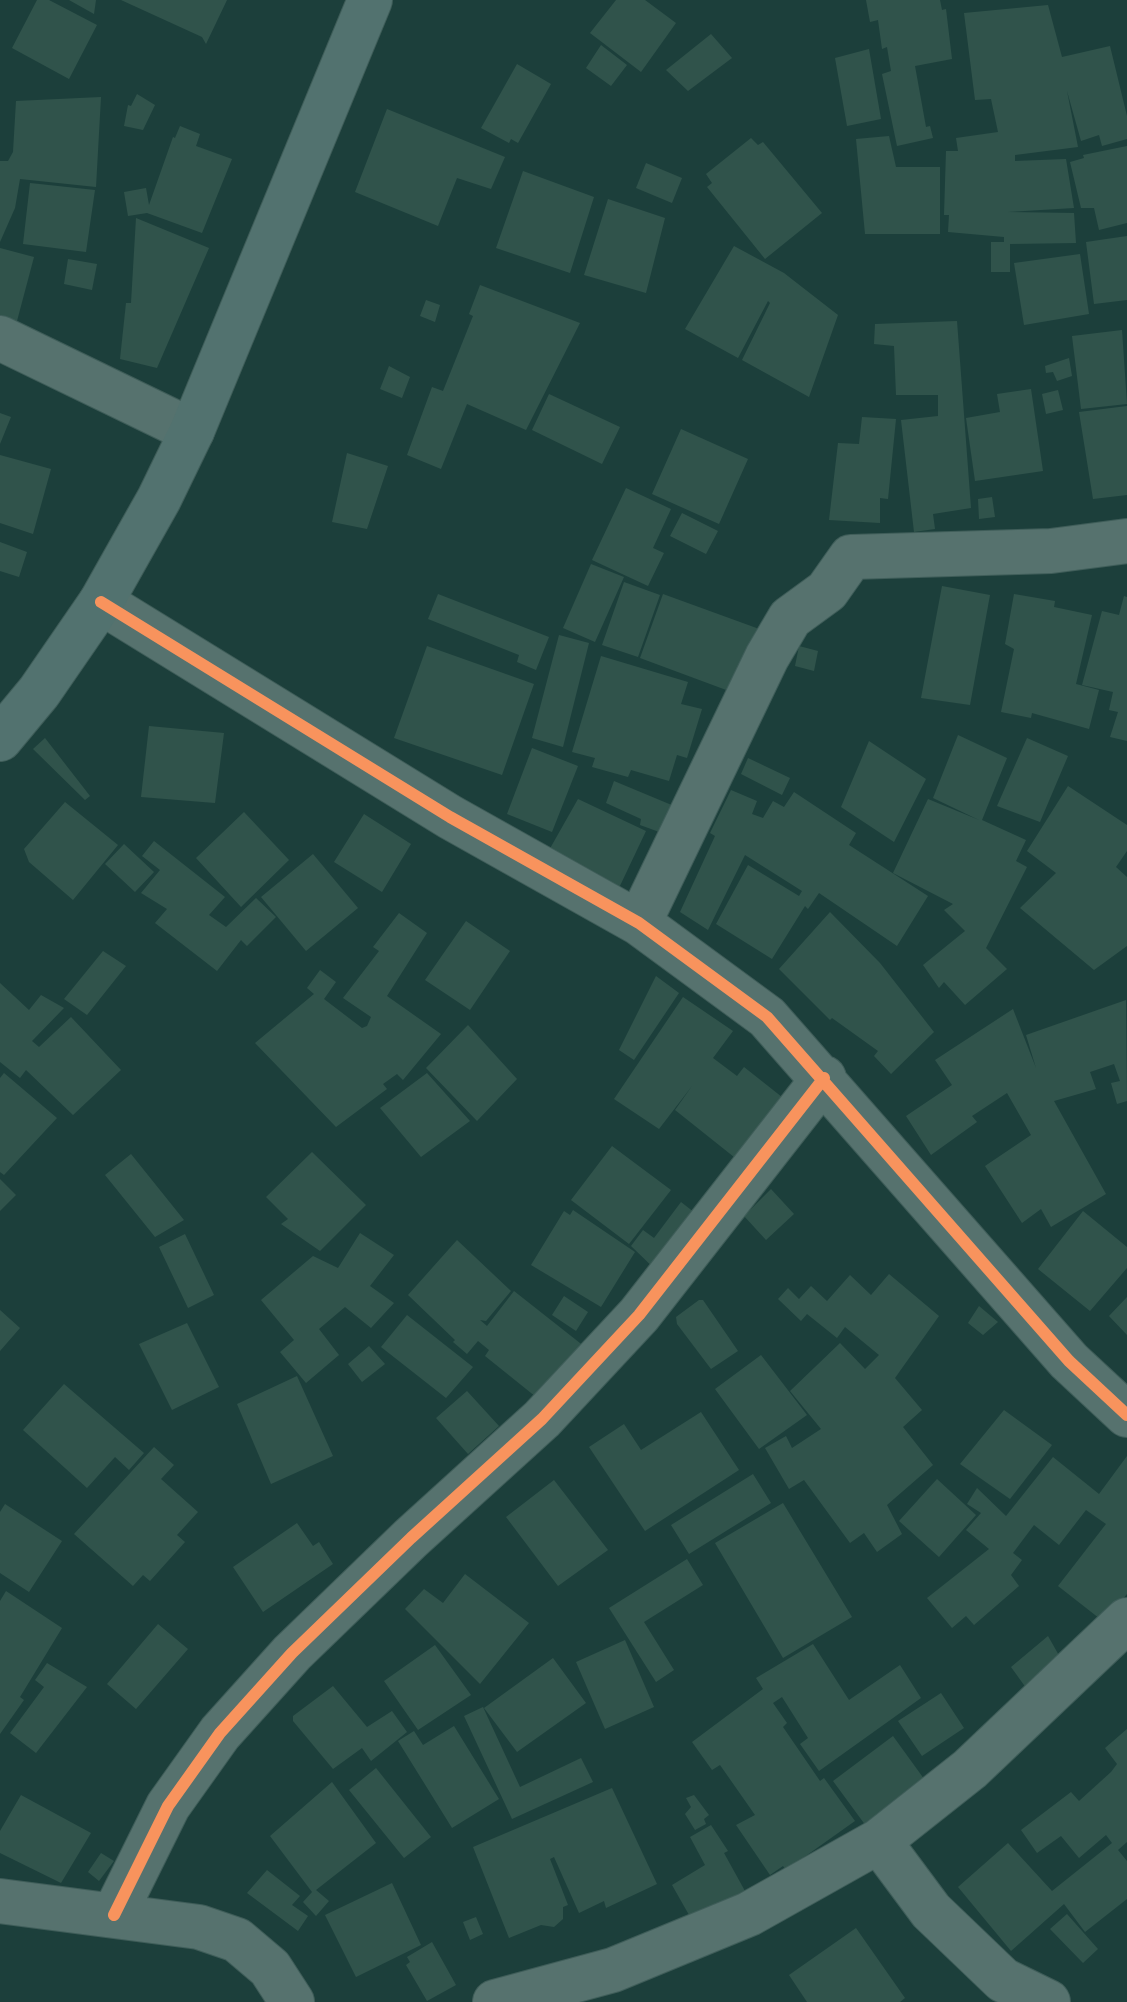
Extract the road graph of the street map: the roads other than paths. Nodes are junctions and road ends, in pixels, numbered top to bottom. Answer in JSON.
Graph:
{"nodes":[{"id":1,"x":370,"y":0,"type":"edge"},
{"id":2,"x":0,"y":338,"type":"edge"},
{"id":3,"x":192,"y":431,"type":"junction"},
{"id":4,"x":1127,"y":541,"type":"edge"},
{"id":5,"x":101,"y":602,"type":"junction"},
{"id":6,"x":0,"y":739,"type":"edge"},
{"id":7,"x":639,"y":923,"type":"junction"},
{"id":8,"x":824,"y":1078,"type":"junction"},
{"id":9,"x":1127,"y":1415,"type":"edge"},
{"id":10,"x":1127,"y":1620,"type":"edge"},
{"id":11,"x":879,"y":1841,"type":"junction"},
{"id":12,"x":0,"y":1901,"type":"edge"},
{"id":13,"x":114,"y":1915,"type":"junction"},
{"id":14,"x":292,"y":2002,"type":"edge"},
{"id":15,"x":495,"y":2002,"type":"edge"},
{"id":16,"x":1048,"y":2002,"type":"edge"}],
"edges":[{"from":1,"to":3,"type":"main road"},
{"from":2,"to":3,"type":"street"},
{"from":3,"to":5,"type":"main road"},
{"from":4,"to":7,"type":"street"},
{"from":5,"to":6,"type":"main road"},
{"from":5,"to":7,"type":"street"},
{"from":7,"to":8,"type":"street"},
{"from":8,"to":9,"type":"street"},
{"from":8,"to":13,"type":"street"},
{"from":10,"to":11,"type":"street"},
{"from":11,"to":15,"type":"street"},
{"from":11,"to":16,"type":"street"},
{"from":12,"to":13,"type":"street"},
{"from":13,"to":14,"type":"street"}]}
